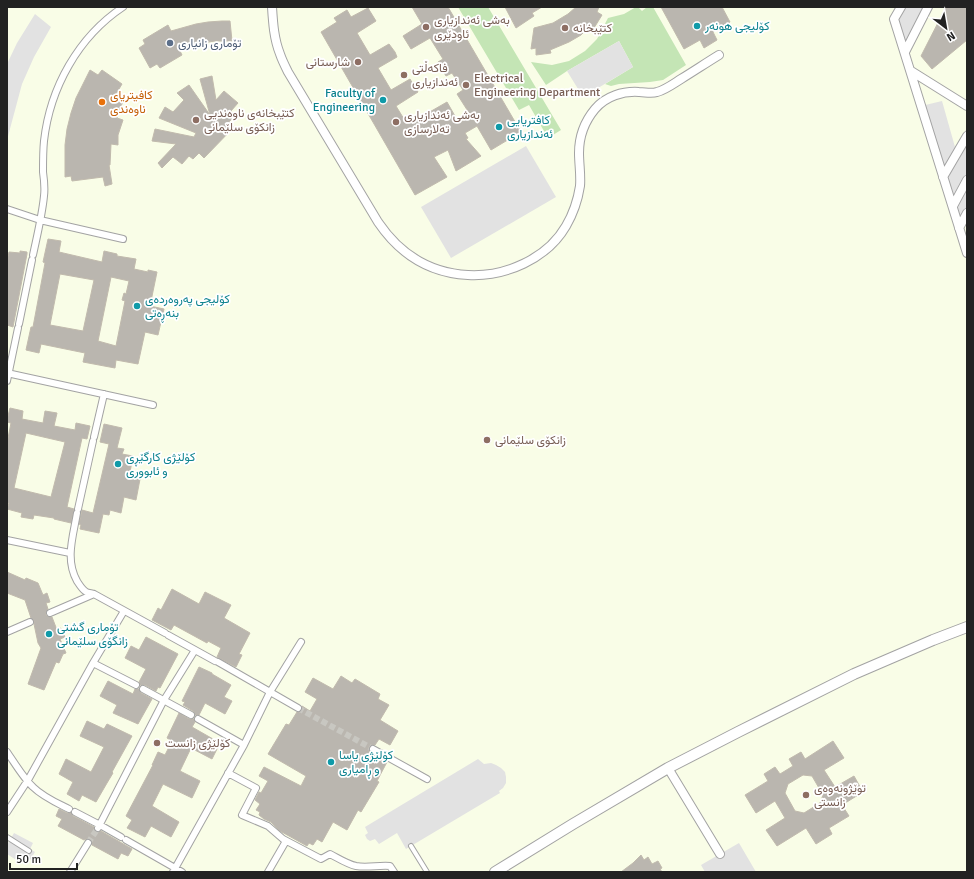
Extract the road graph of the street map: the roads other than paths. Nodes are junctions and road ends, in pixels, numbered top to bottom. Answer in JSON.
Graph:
{"nodes":[{"id":1,"x":123,"y":7,"type":"edge"},
{"id":2,"x":272,"y":7,"type":"edge"},
{"id":3,"x":901,"y":7,"type":"edge"},
{"id":4,"x":928,"y":7,"type":"edge"},
{"id":5,"x":905,"y":52,"type":"junction"},
{"id":6,"x":719,"y":55,"type":"dead end"},
{"id":7,"x":911,"y":71,"type":"junction"},
{"id":8,"x":967,"y":106,"type":"edge"},
{"id":9,"x":967,"y":136,"type":"edge"},
{"id":10,"x":943,"y":177,"type":"junction"},
{"id":11,"x":967,"y":180,"type":"edge"},
{"id":12,"x":952,"y":206,"type":"junction"},
{"id":13,"x":7,"y":210,"type":"edge"},
{"id":14,"x":967,"y":213,"type":"edge"},
{"id":15,"x":40,"y":220,"type":"junction"},
{"id":16,"x":959,"y":228,"type":"junction"},
{"id":17,"x":123,"y":239,"type":"dead end"},
{"id":18,"x":967,"y":253,"type":"edge"},
{"id":19,"x":8,"y":373,"type":"edge"},
{"id":20,"x":7,"y":381,"type":"edge"},
{"id":21,"x":104,"y":394,"type":"junction"},
{"id":22,"x":152,"y":405,"type":"dead end"},
{"id":23,"x":7,"y":540,"type":"edge"},
{"id":24,"x":70,"y":553,"type":"junction"},
{"id":25,"x":94,"y":594,"type":"junction"},
{"id":26,"x":124,"y":611,"type":"junction"},
{"id":27,"x":50,"y":613,"type":"dead end"},
{"id":28,"x":30,"y":622,"type":"dead end"},
{"id":29,"x":967,"y":627,"type":"edge"},
{"id":30,"x":7,"y":632,"type":"edge"},
{"id":31,"x":301,"y":642,"type":"dead end"},
{"id":32,"x":195,"y":650,"type":"junction"},
{"id":33,"x":93,"y":662,"type":"junction"},
{"id":34,"x":136,"y":685,"type":"dead end"},
{"id":35,"x":143,"y":689,"type":"dead end"},
{"id":36,"x":270,"y":692,"type":"junction"},
{"id":37,"x":164,"y":700,"type":"junction"},
{"id":38,"x":298,"y":708,"type":"tunnel mouth"},
{"id":39,"x":191,"y":715,"type":"dead end"},
{"id":40,"x":198,"y":719,"type":"dead end"},
{"id":41,"x":244,"y":746,"type":"junction"},
{"id":42,"x":374,"y":749,"type":"tunnel mouth"},
{"id":43,"x":7,"y":752,"type":"edge"},
{"id":44,"x":668,"y":768,"type":"junction"},
{"id":45,"x":228,"y":773,"type":"junction"},
{"id":46,"x":427,"y":779,"type":"dead end"},
{"id":47,"x":28,"y":780,"type":"junction"},
{"id":48,"x":7,"y":812,"type":"edge"},
{"id":49,"x":99,"y":826,"type":"junction"},
{"id":50,"x":7,"y":837,"type":"edge"},
{"id":51,"x":286,"y":841,"type":"junction"},
{"id":52,"x":88,"y":843,"type":"tunnel mouth"},
{"id":53,"x":411,"y":846,"type":"dead end"},
{"id":54,"x":29,"y":851,"type":"dead end"},
{"id":55,"x":720,"y":854,"type":"dead end"},
{"id":56,"x":174,"y":870,"type":"edge"},
{"id":57,"x":270,"y":870,"type":"edge"},
{"id":58,"x":70,"y":872,"type":"edge"},
{"id":59,"x":182,"y":872,"type":"edge"},
{"id":60,"x":394,"y":872,"type":"edge"},
{"id":61,"x":427,"y":872,"type":"edge"},
{"id":62,"x":495,"y":872,"type":"edge"}],
"edges":[{"from":1,"to":15,"type":"street"},
{"from":2,"to":6,"type":"street"},
{"from":3,"to":5,"type":"street"},
{"from":4,"to":5,"type":"street"},
{"from":5,"to":7,"type":"street"},
{"from":7,"to":8,"type":"street"},
{"from":7,"to":10,"type":"street"},
{"from":9,"to":10,"type":"street"},
{"from":10,"to":12,"type":"street"},
{"from":11,"to":12,"type":"street"},
{"from":12,"to":16,"type":"street"},
{"from":13,"to":15,"type":"street"},
{"from":14,"to":16,"type":"street"},
{"from":15,"to":17,"type":"street"},
{"from":15,"to":19,"type":"street"},
{"from":16,"to":18,"type":"street"},
{"from":19,"to":20,"type":"street"},
{"from":19,"to":21,"type":"street"},
{"from":21,"to":22,"type":"street"},
{"from":21,"to":24,"type":"street"},
{"from":23,"to":24,"type":"street"},
{"from":24,"to":25,"type":"street"},
{"from":25,"to":26,"type":"street"},
{"from":25,"to":27,"type":"street"},
{"from":26,"to":32,"type":"street"},
{"from":26,"to":33,"type":"street"},
{"from":28,"to":30,"type":"street"},
{"from":29,"to":44,"type":"street"},
{"from":31,"to":36,"type":"street"},
{"from":32,"to":36,"type":"street"},
{"from":32,"to":37,"type":"street"},
{"from":33,"to":34,"type":"street"},
{"from":33,"to":47,"type":"street"},
{"from":35,"to":37,"type":"street"},
{"from":36,"to":38,"type":"street"},
{"from":36,"to":41,"type":"street"},
{"from":37,"to":39,"type":"street"},
{"from":37,"to":49,"type":"street"},
{"from":40,"to":41,"type":"street"},
{"from":41,"to":45,"type":"street"},
{"from":42,"to":46,"type":"street"},
{"from":43,"to":47,"type":"street"},
{"from":44,"to":55,"type":"street"},
{"from":44,"to":62,"type":"street"},
{"from":45,"to":51,"type":"street"},
{"from":45,"to":56,"type":"street"},
{"from":47,"to":48,"type":"street"},
{"from":47,"to":49,"type":"street"},
{"from":49,"to":56,"type":"street"},
{"from":50,"to":54,"type":"lane"},
{"from":51,"to":57,"type":"street"},
{"from":51,"to":60,"type":"street"},
{"from":52,"to":58,"type":"street"},
{"from":53,"to":61,"type":"lane"},
{"from":56,"to":59,"type":"street"}]}
